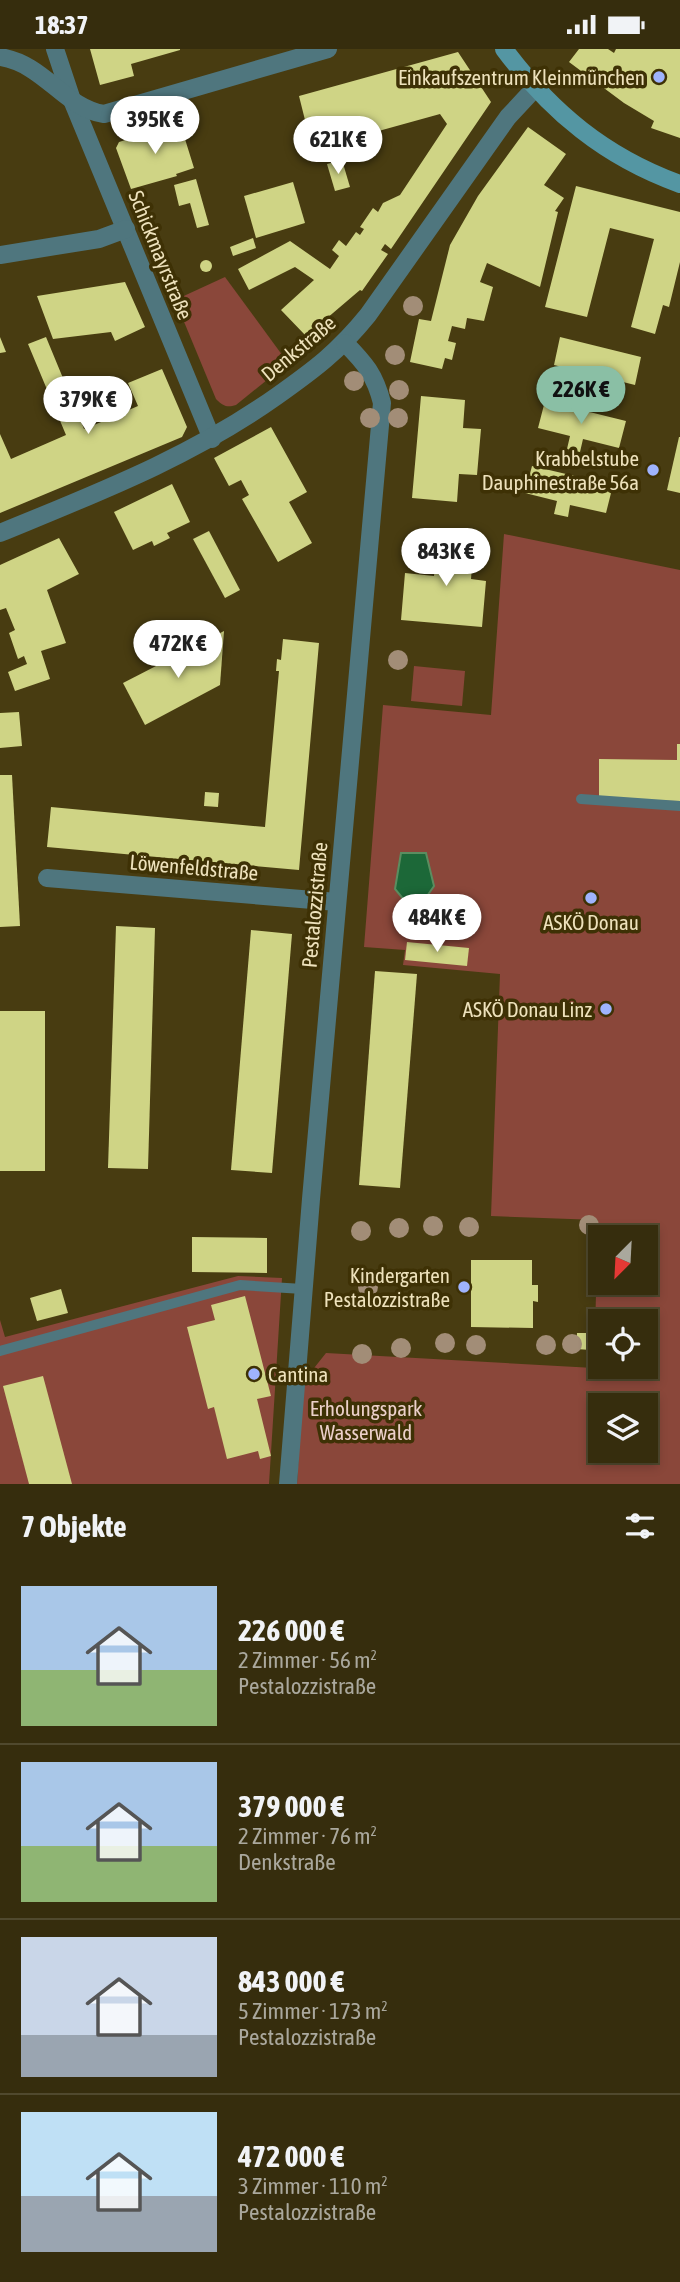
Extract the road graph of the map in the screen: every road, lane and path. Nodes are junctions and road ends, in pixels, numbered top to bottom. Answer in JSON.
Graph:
{"nodes":[{"id":1,"x":55,"y":49,"type":"edge"},
{"id":2,"x":328,"y":49,"type":"edge"},
{"id":3,"x":508,"y":50,"type":"edge"},
{"id":4,"x":0,"y":57,"type":"edge"},
{"id":5,"x":535,"y":89,"type":"junction"},
{"id":6,"x":72,"y":100,"type":"junction"},
{"id":7,"x":680,"y":184,"type":"edge"},
{"id":8,"x":126,"y":229,"type":"junction"},
{"id":9,"x":0,"y":255,"type":"edge"},
{"id":10,"x":345,"y":343,"type":"junction"},
{"id":11,"x":212,"y":439,"type":"junction"},
{"id":12,"x":0,"y":533,"type":"edge"},
{"id":13,"x":581,"y":799,"type":"dead end"},
{"id":14,"x":680,"y":806,"type":"edge"},
{"id":15,"x":47,"y":878,"type":"dead end"},
{"id":16,"x":337,"y":902,"type":"junction"},
{"id":17,"x":303,"y":1289,"type":"junction"},
{"id":18,"x":0,"y":1351,"type":"edge"},
{"id":19,"x":288,"y":1484,"type":"edge"}],
"edges":[{"from":1,"to":6,"type":"street","name":"Schickmayrstraße"},
{"from":2,"to":6,"type":"street"},
{"from":3,"to":5,"type":"main road"},
{"from":4,"to":6,"type":"street"},
{"from":5,"to":7,"type":"main road"},
{"from":5,"to":10,"type":"street","name":"Denkstraße"},
{"from":6,"to":8,"type":"street","name":"Schickmayrstraße"},
{"from":8,"to":9,"type":"street"},
{"from":8,"to":11,"type":"street","name":"Schickmayrstraße"},
{"from":10,"to":11,"type":"street","name":"Denkstraße"},
{"from":10,"to":16,"type":"street","name":"Pestalozzistraße"},
{"from":11,"to":12,"type":"street","name":"Denkstraße"},
{"from":13,"to":14,"type":"lane"},
{"from":15,"to":16,"type":"street","name":"Löwenfeldstraße"},
{"from":16,"to":17,"type":"street","name":"Pestalozzistraße"},
{"from":17,"to":18,"type":"lane"},
{"from":17,"to":19,"type":"street","name":"Pestalozzistraße"}]}
